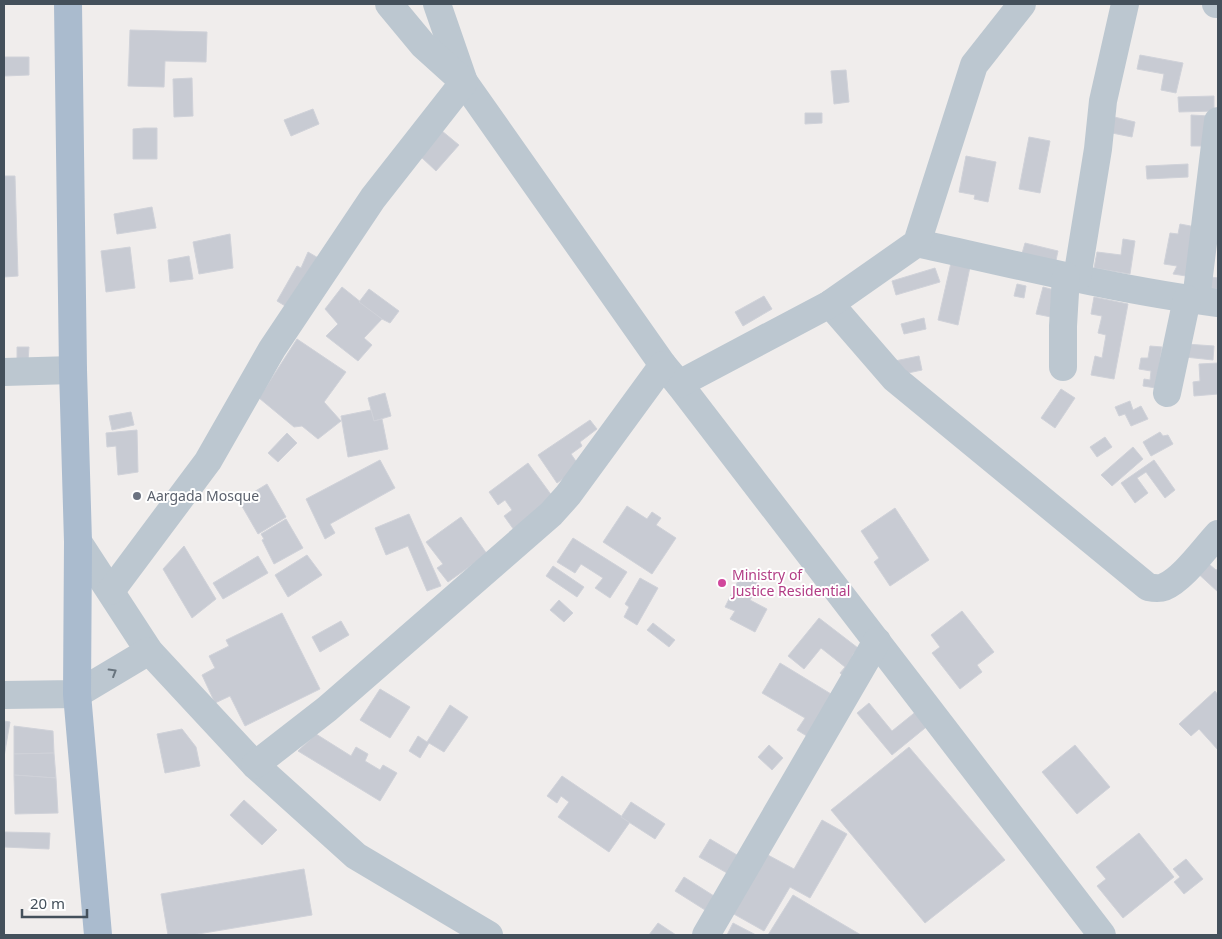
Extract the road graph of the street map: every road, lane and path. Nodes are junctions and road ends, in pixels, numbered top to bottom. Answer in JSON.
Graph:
{"nodes":[{"id":1,"x":68,"y":4,"type":"edge"},
{"id":2,"x":389,"y":4,"type":"edge"},
{"id":3,"x":437,"y":4,"type":"edge"},
{"id":4,"x":1022,"y":4,"type":"edge"},
{"id":5,"x":1125,"y":4,"type":"edge"},
{"id":6,"x":464,"y":82,"type":"junction"},
{"id":7,"x":1218,"y":121,"type":"edge"},
{"id":8,"x":917,"y":243,"type":"junction"},
{"id":9,"x":1071,"y":277,"type":"junction"},
{"id":10,"x":1201,"y":300,"type":"edge"},
{"id":11,"x":830,"y":304,"type":"junction"},
{"id":12,"x":1062,"y":367,"type":"dead end"},
{"id":13,"x":73,"y":370,"type":"junction"},
{"id":14,"x":4,"y":372,"type":"edge"},
{"id":15,"x":671,"y":374,"type":"junction"},
{"id":16,"x":1167,"y":393,"type":"dead end"},
{"id":17,"x":1218,"y":534,"type":"edge"},
{"id":18,"x":78,"y":542,"type":"junction"},
{"id":19,"x":111,"y":591,"type":"junction"},
{"id":20,"x":877,"y":642,"type":"junction"},
{"id":21,"x":149,"y":651,"type":"junction"},
{"id":22,"x":77,"y":694,"type":"junction"},
{"id":23,"x":4,"y":695,"type":"edge"},
{"id":24,"x":255,"y":765,"type":"junction"},
{"id":25,"x":98,"y":935,"type":"edge"},
{"id":26,"x":489,"y":935,"type":"edge"},
{"id":27,"x":706,"y":935,"type":"edge"},
{"id":28,"x":1102,"y":935,"type":"edge"}],
"edges":[{"from":1,"to":13,"type":"main road"},
{"from":2,"to":6,"type":"street"},
{"from":3,"to":6,"type":"street"},
{"from":4,"to":8,"type":"street"},
{"from":5,"to":9,"type":"street"},
{"from":6,"to":15,"type":"street"},
{"from":6,"to":19,"type":"street"},
{"from":7,"to":10,"type":"street"},
{"from":8,"to":9,"type":"street"},
{"from":8,"to":11,"type":"street"},
{"from":9,"to":10,"type":"street"},
{"from":9,"to":12,"type":"street"},
{"from":10,"to":16,"type":"street"},
{"from":11,"to":15,"type":"street"},
{"from":11,"to":17,"type":"street"},
{"from":13,"to":14,"type":"street"},
{"from":13,"to":18,"type":"main road"},
{"from":15,"to":20,"type":"street"},
{"from":15,"to":24,"type":"street"},
{"from":18,"to":19,"type":"street"},
{"from":18,"to":22,"type":"main road"},
{"from":19,"to":21,"type":"street"},
{"from":20,"to":27,"type":"street"},
{"from":20,"to":28,"type":"street"},
{"from":22,"to":21,"type":"street","one_way":true},
{"from":21,"to":24,"type":"street"},
{"from":22,"to":23,"type":"street"},
{"from":22,"to":25,"type":"main road"},
{"from":24,"to":26,"type":"street"}]}
